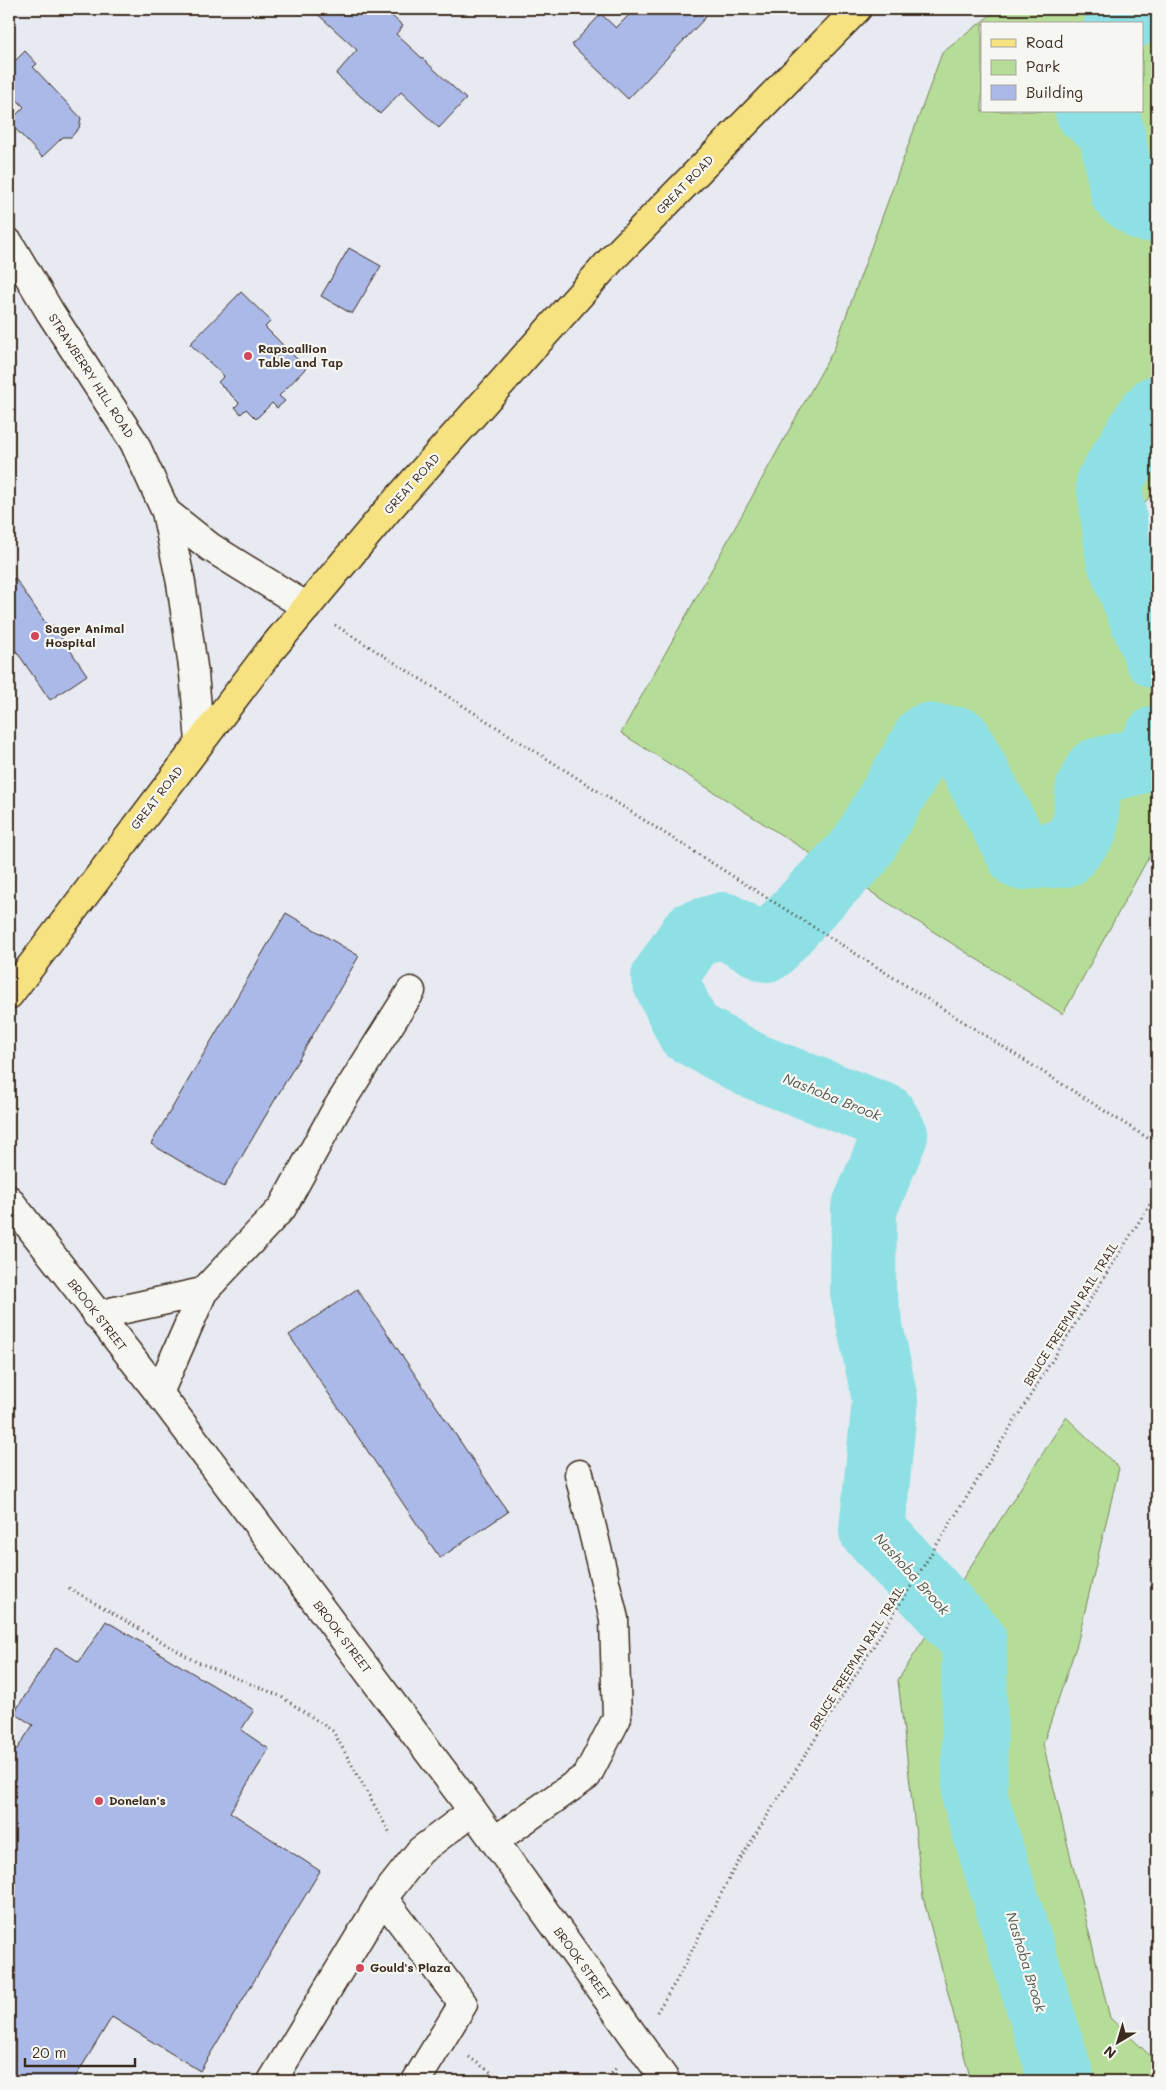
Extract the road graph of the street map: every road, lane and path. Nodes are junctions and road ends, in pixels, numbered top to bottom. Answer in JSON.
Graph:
{"nodes":[{"id":1,"x":857,"y":9,"type":"edge"},
{"id":2,"x":9,"y":243,"type":"edge"},
{"id":3,"x":166,"y":512,"type":"junction"},
{"id":4,"x":307,"y":607,"type":"junction"},
{"id":5,"x":200,"y":742,"type":"junction"},
{"id":6,"x":411,"y":990,"type":"dead end"},
{"id":7,"x":9,"y":995,"type":"edge"},
{"id":8,"x":1157,"y":1144,"type":"edge"},
{"id":9,"x":1157,"y":1193,"type":"edge"},
{"id":10,"x":9,"y":1200,"type":"edge"},
{"id":11,"x":203,"y":1292,"type":"junction"},
{"id":12,"x":97,"y":1315,"type":"junction"},
{"id":13,"x":159,"y":1393,"type":"junction"},
{"id":14,"x":579,"y":1474,"type":"dead end"},
{"id":15,"x":69,"y":1588,"type":"dead end"},
{"id":16,"x":473,"y":1811,"type":"junction"},
{"id":17,"x":494,"y":1841,"type":"junction"},
{"id":18,"x":408,"y":1866,"type":"junction"},
{"id":19,"x":383,"y":1898,"type":"junction"},
{"id":20,"x":442,"y":2038,"type":"junction"},
{"id":21,"x":637,"y":2042,"type":"junction"},
{"id":22,"x":272,"y":2081,"type":"edge"},
{"id":23,"x":416,"y":2081,"type":"edge"},
{"id":24,"x":503,"y":2081,"type":"edge"},
{"id":25,"x":605,"y":2081,"type":"edge"},
{"id":26,"x":666,"y":2081,"type":"edge"}],
"edges":[{"from":1,"to":4,"type":"main road","name":"GREAT ROAD"},
{"from":2,"to":3,"type":"street","name":"STRAWBERRY HILL ROAD"},
{"from":3,"to":4,"type":"street","name":"STRAWBERRY HILL ROAD"},
{"from":3,"to":5,"type":"street","name":"STRAWBERRY HILL ROAD"},
{"from":4,"to":5,"type":"main road","name":"GREAT ROAD"},
{"from":4,"to":8,"type":"path"},
{"from":5,"to":7,"type":"main road","name":"GREAT ROAD"},
{"from":6,"to":11,"type":"street"},
{"from":9,"to":21,"type":"path","name":"BRUCE FREEMAN RAIL TRAIL"},
{"from":10,"to":12,"type":"street","name":"BROOK STREET"},
{"from":11,"to":12,"type":"street"},
{"from":11,"to":13,"type":"street"},
{"from":12,"to":13,"type":"street","name":"BROOK STREET"},
{"from":13,"to":16,"type":"street","name":"BROOK STREET"},
{"from":14,"to":17,"type":"street"},
{"from":15,"to":18,"type":"path"},
{"from":16,"to":17,"type":"street","name":"BROOK STREET"},
{"from":16,"to":18,"type":"street"},
{"from":17,"to":21,"type":"street","name":"BROOK STREET"},
{"from":18,"to":19,"type":"street"},
{"from":19,"to":20,"type":"street"},
{"from":19,"to":22,"type":"street"},
{"from":20,"to":23,"type":"street"},
{"from":20,"to":24,"type":"path"},
{"from":21,"to":25,"type":"path","name":"BRUCE FREEMAN RAIL TRAIL"},
{"from":21,"to":26,"type":"street","name":"BROOK STREET"}]}
